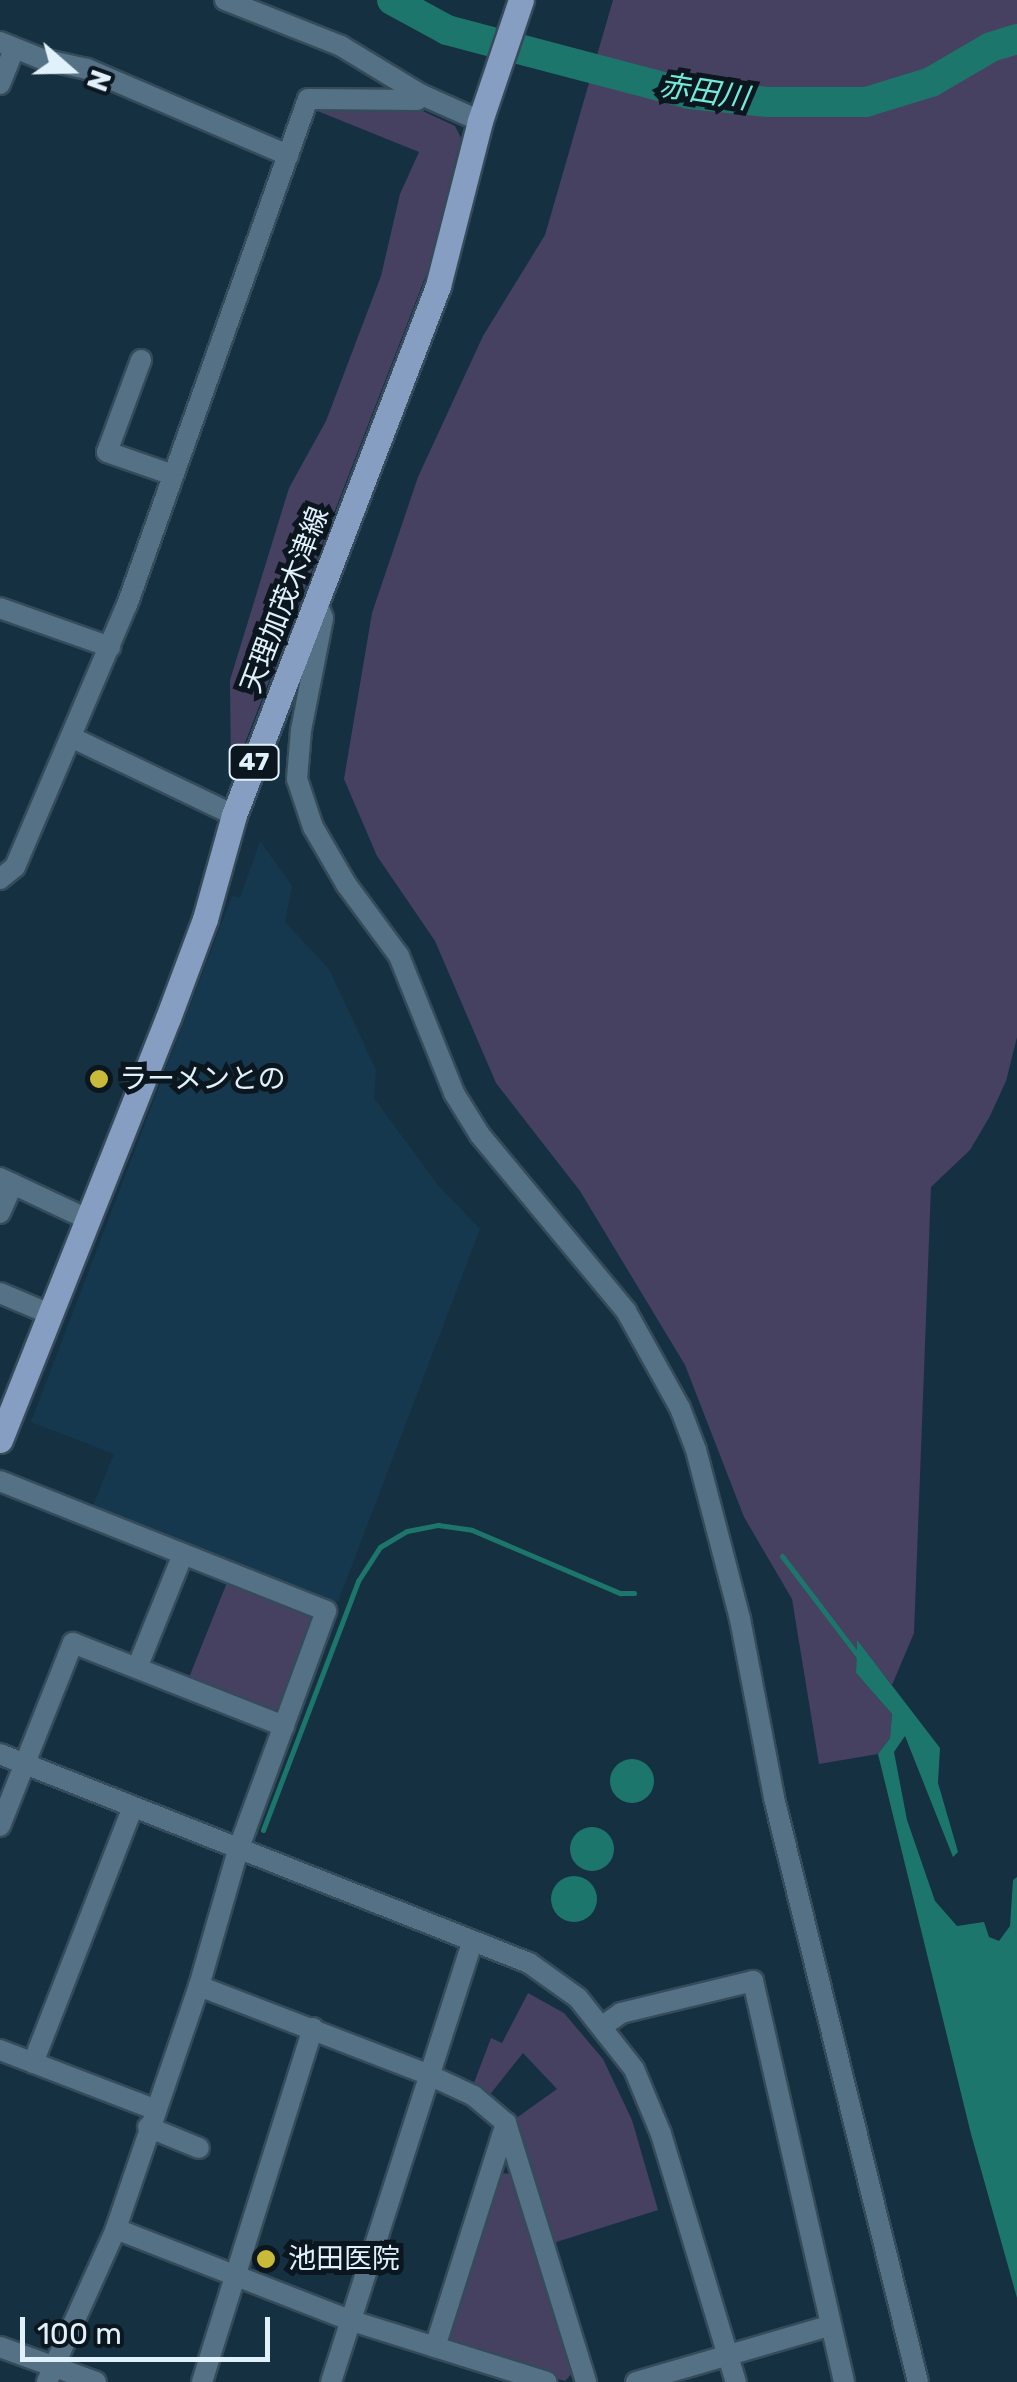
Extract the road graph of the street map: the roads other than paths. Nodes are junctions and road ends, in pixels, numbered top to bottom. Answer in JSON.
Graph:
{"nodes":[{"id":1,"x":225,"y":0,"type":"edge"},
{"id":2,"x":520,"y":9,"type":"edge"},
{"id":3,"x":7,"y":45,"type":"edge"},
{"id":4,"x":0,"y":84,"type":"edge"},
{"id":5,"x":422,"y":95,"type":"junction"},
{"id":6,"x":480,"y":121,"type":"junction"},
{"id":7,"x":288,"y":155,"type":"junction"},
{"id":8,"x":142,"y":360,"type":"dead end"},
{"id":9,"x":173,"y":475,"type":"junction"},
{"id":10,"x":317,"y":603,"type":"junction"},
{"id":11,"x":0,"y":608,"type":"edge"},
{"id":12,"x":110,"y":647,"type":"junction"},
{"id":13,"x":71,"y":737,"type":"junction"},
{"id":14,"x":234,"y":816,"type":"junction"},
{"id":15,"x":0,"y":879,"type":"edge"},
{"id":16,"x":7,"y":1181,"type":"edge"},
{"id":17,"x":0,"y":1213,"type":"edge"},
{"id":18,"x":87,"y":1219,"type":"junction"},
{"id":19,"x":0,"y":1293,"type":"edge"},
{"id":20,"x":50,"y":1314,"type":"junction"},
{"id":21,"x":0,"y":1440,"type":"edge"},
{"id":22,"x":0,"y":1481,"type":"edge"},
{"id":23,"x":183,"y":1554,"type":"junction"},
{"id":24,"x":138,"y":1668,"type":"junction"},
{"id":25,"x":284,"y":1726,"type":"junction"},
{"id":26,"x":0,"y":1754,"type":"edge"},
{"id":27,"x":26,"y":1764,"type":"junction"},
{"id":28,"x":134,"y":1807,"type":"junction"},
{"id":29,"x":0,"y":1826,"type":"edge"},
{"id":30,"x":238,"y":1850,"type":"junction"},
{"id":31,"x":473,"y":1941,"type":"junction"},
{"id":32,"x":199,"y":1986,"type":"junction"},
{"id":33,"x":604,"y":2025,"type":"junction"},
{"id":34,"x":313,"y":2028,"type":"junction"},
{"id":35,"x":0,"y":2050,"type":"edge"},
{"id":36,"x":34,"y":2063,"type":"junction"},
{"id":37,"x":428,"y":2074,"type":"junction"},
{"id":38,"x":151,"y":2118,"type":"junction"},
{"id":39,"x":506,"y":2123,"type":"junction"},
{"id":40,"x":199,"y":2148,"type":"dead end"},
{"id":41,"x":116,"y":2229,"type":"junction"},
{"id":42,"x":237,"y":2275,"type":"junction"},
{"id":43,"x":350,"y":2320,"type":"junction"},
{"id":44,"x":829,"y":2326,"type":"junction"},
{"id":45,"x":0,"y":2347,"type":"edge"},
{"id":46,"x":435,"y":2347,"type":"junction"},
{"id":47,"x":728,"y":2356,"type":"junction"},
{"id":48,"x":50,"y":2374,"type":"edge"},
{"id":49,"x":96,"y":2382,"type":"edge"},
{"id":50,"x":202,"y":2382,"type":"edge"},
{"id":51,"x":332,"y":2382,"type":"edge"},
{"id":52,"x":546,"y":2382,"type":"edge"},
{"id":53,"x":586,"y":2382,"type":"edge"},
{"id":54,"x":636,"y":2382,"type":"edge"},
{"id":55,"x":736,"y":2382,"type":"edge"},
{"id":56,"x":844,"y":2382,"type":"edge"},
{"id":57,"x":918,"y":2382,"type":"edge"}],
"edges":[{"from":1,"to":5,"type":"street"},
{"from":2,"to":6,"type":"main road","name":"天理加茂木津線","number":"47"},
{"from":3,"to":4,"type":"street"},
{"from":3,"to":7,"type":"street"},
{"from":5,"to":6,"type":"street"},
{"from":5,"to":7,"type":"street"},
{"from":6,"to":10,"type":"main road","name":"天理加茂木津線","number":"47"},
{"from":7,"to":9,"type":"street"},
{"from":8,"to":9,"type":"street"},
{"from":9,"to":12,"type":"street"},
{"from":10,"to":14,"type":"main road","name":"天理加茂木津線","number":"47"},
{"from":10,"to":57,"type":"street"},
{"from":11,"to":12,"type":"street"},
{"from":12,"to":13,"type":"street"},
{"from":13,"to":14,"type":"street"},
{"from":13,"to":15,"type":"street"},
{"from":14,"to":18,"type":"main road","name":"天理加茂木津線","number":"47"},
{"from":16,"to":17,"type":"street"},
{"from":16,"to":18,"type":"street"},
{"from":18,"to":20,"type":"main road","name":"天理加茂木津線","number":"47"},
{"from":19,"to":20,"type":"street"},
{"from":20,"to":21,"type":"main road","name":"天理加茂木津線","number":"47"},
{"from":22,"to":23,"type":"street"},
{"from":23,"to":24,"type":"street"},
{"from":23,"to":25,"type":"street"},
{"from":24,"to":25,"type":"street"},
{"from":24,"to":27,"type":"street"},
{"from":25,"to":30,"type":"street"},
{"from":26,"to":27,"type":"street"},
{"from":27,"to":28,"type":"street"},
{"from":27,"to":29,"type":"street"},
{"from":28,"to":30,"type":"street"},
{"from":28,"to":36,"type":"street"},
{"from":30,"to":31,"type":"street"},
{"from":30,"to":32,"type":"street"},
{"from":31,"to":33,"type":"street"},
{"from":31,"to":37,"type":"street"},
{"from":32,"to":34,"type":"street"},
{"from":32,"to":38,"type":"street"},
{"from":33,"to":44,"type":"street"},
{"from":33,"to":47,"type":"street"},
{"from":34,"to":37,"type":"street"},
{"from":34,"to":42,"type":"street"},
{"from":35,"to":36,"type":"street"},
{"from":36,"to":38,"type":"street"},
{"from":37,"to":39,"type":"street"},
{"from":37,"to":43,"type":"street"},
{"from":38,"to":40,"type":"street"},
{"from":38,"to":41,"type":"street"},
{"from":39,"to":46,"type":"street"},
{"from":39,"to":53,"type":"street"},
{"from":41,"to":42,"type":"street"},
{"from":41,"to":48,"type":"street"},
{"from":42,"to":43,"type":"street"},
{"from":42,"to":50,"type":"street"},
{"from":43,"to":46,"type":"street"},
{"from":43,"to":51,"type":"street"},
{"from":44,"to":47,"type":"street"},
{"from":44,"to":56,"type":"street"},
{"from":45,"to":48,"type":"street"},
{"from":46,"to":52,"type":"street"},
{"from":47,"to":54,"type":"street"},
{"from":47,"to":55,"type":"street"},
{"from":48,"to":49,"type":"street"}]}
